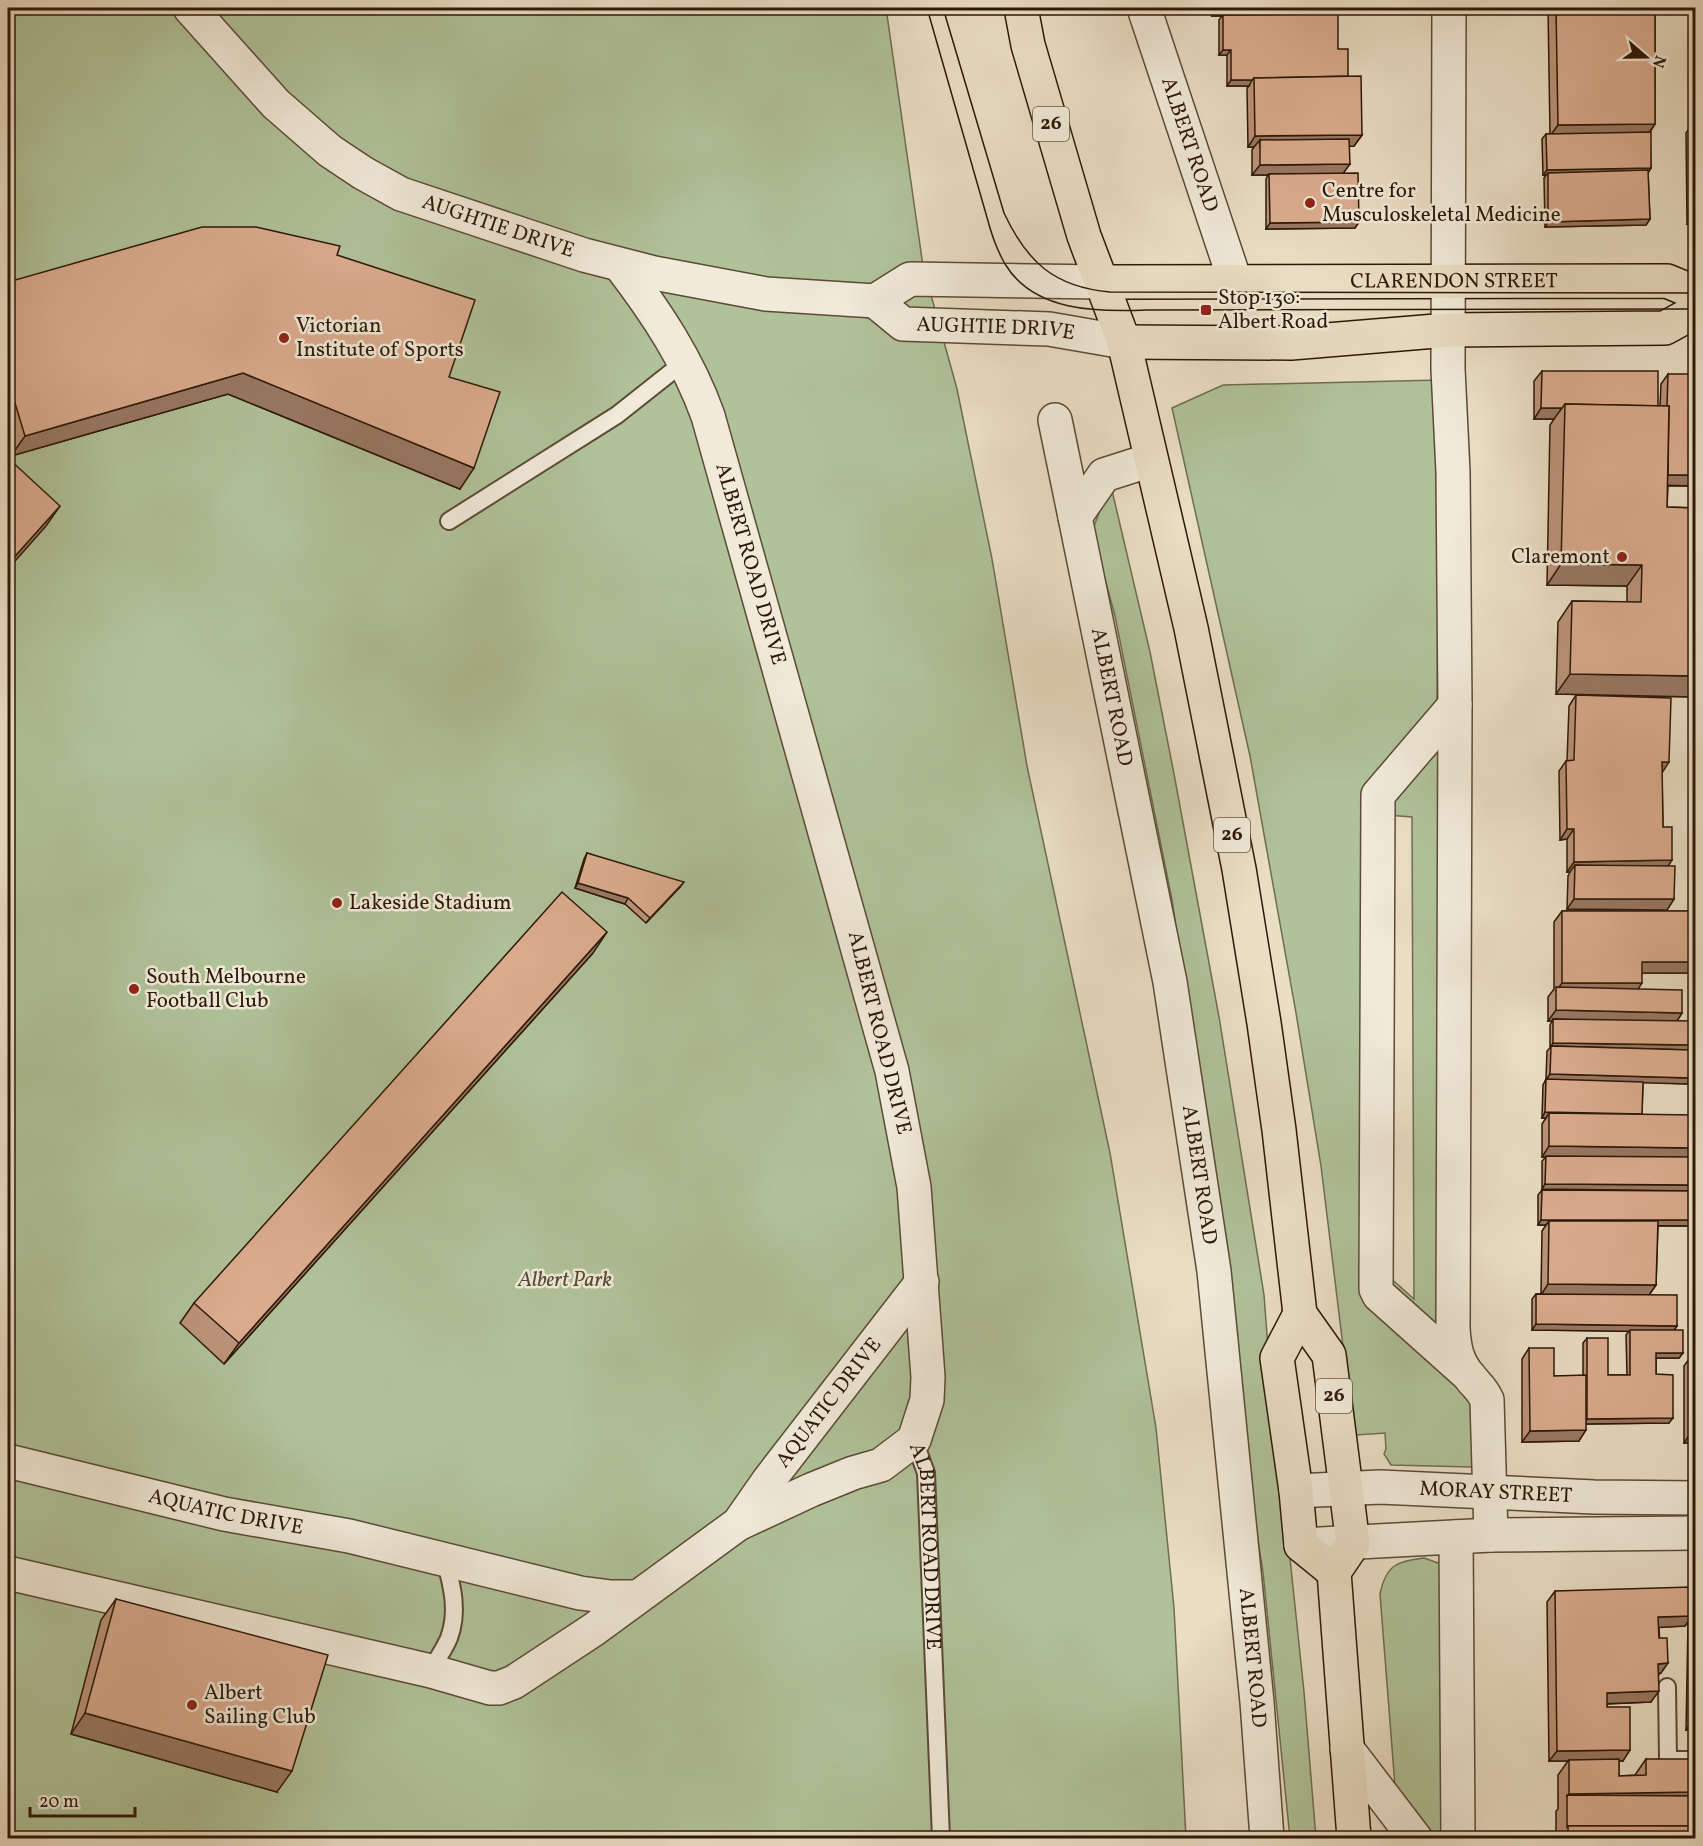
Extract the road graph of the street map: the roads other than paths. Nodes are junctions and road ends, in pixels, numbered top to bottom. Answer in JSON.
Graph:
{"nodes":[{"id":1,"x":190,"y":8,"type":"edge"},
{"id":2,"x":1021,"y":8,"type":"edge"},
{"id":3,"x":1144,"y":8,"type":"edge"},
{"id":4,"x":1449,"y":8,"type":"edge"},
{"id":5,"x":620,"y":265,"type":"junction"},
{"id":6,"x":1448,"y":280,"type":"junction"},
{"id":7,"x":1234,"y":281,"type":"junction"},
{"id":8,"x":1102,"y":282,"type":"junction"},
{"id":9,"x":1695,"y":293,"type":"edge"},
{"id":10,"x":875,"y":301,"type":"junction"},
{"id":11,"x":1695,"y":311,"type":"edge"},
{"id":12,"x":1448,"y":330,"type":"junction"},
{"id":13,"x":1124,"y":342,"type":"junction"},
{"id":14,"x":684,"y":362,"type":"junction"},
{"id":15,"x":1054,"y":420,"type":"dead end"},
{"id":16,"x":1151,"y":460,"type":"junction"},
{"id":17,"x":1075,"y":517,"type":"junction"},
{"id":18,"x":449,"y":521,"type":"dead end"},
{"id":19,"x":1455,"y":705,"type":"junction"},
{"id":20,"x":922,"y":1282,"type":"junction"},
{"id":21,"x":1300,"y":1314,"type":"junction"},
{"id":22,"x":1466,"y":1373,"type":"junction"},
{"id":23,"x":914,"y":1440,"type":"junction"},
{"id":24,"x":8,"y":1461,"type":"edge"},
{"id":25,"x":1346,"y":1488,"type":"junction"},
{"id":26,"x":1296,"y":1491,"type":"junction"},
{"id":27,"x":1489,"y":1492,"type":"junction"},
{"id":28,"x":1695,"y":1498,"type":"edge"},
{"id":29,"x":738,"y":1524,"type":"junction"},
{"id":30,"x":1695,"y":1533,"type":"edge"},
{"id":31,"x":1491,"y":1535,"type":"junction"},
{"id":32,"x":1456,"y":1537,"type":"junction"},
{"id":33,"x":1353,"y":1544,"type":"junction"},
{"id":34,"x":1301,"y":1545,"type":"junction"},
{"id":35,"x":445,"y":1559,"type":"junction"},
{"id":36,"x":1334,"y":1572,"type":"junction"},
{"id":37,"x":8,"y":1573,"type":"edge"},
{"id":38,"x":636,"y":1597,"type":"junction"},
{"id":39,"x":431,"y":1671,"type":"junction"},
{"id":40,"x":1667,"y":1687,"type":"dead end"},
{"id":41,"x":1347,"y":1749,"type":"junction"},
{"id":42,"x":1695,"y":1760,"type":"edge"},
{"id":43,"x":941,"y":1839,"type":"edge"},
{"id":44,"x":1267,"y":1839,"type":"edge"},
{"id":45,"x":1354,"y":1839,"type":"edge"},
{"id":46,"x":1415,"y":1839,"type":"edge"},
{"id":47,"x":1458,"y":1839,"type":"edge"}],
"edges":[{"from":1,"to":5,"type":"street","name":"AUGHTIE DRIVE"},
{"from":2,"to":8,"type":"main road","number":"26"},
{"from":3,"to":7,"type":"street","name":"ALBERT ROAD"},
{"from":4,"to":6,"type":"street"},
{"from":5,"to":10,"type":"street","name":"AUGHTIE DRIVE"},
{"from":5,"to":14,"type":"street","name":"ALBERT ROAD DRIVE"},
{"from":6,"to":7,"type":"main road","name":"CLARENDON STREET"},
{"from":6,"to":9,"type":"main road","name":"CLARENDON STREET"},
{"from":6,"to":12,"type":"street"},
{"from":7,"to":8,"type":"main road","name":"CLARENDON STREET"},
{"from":8,"to":10,"type":"street"},
{"from":8,"to":13,"type":"main road","number":"26"},
{"from":10,"to":13,"type":"street","name":"AUGHTIE DRIVE"},
{"from":11,"to":12,"type":"main road"},
{"from":12,"to":13,"type":"main road"},
{"from":12,"to":19,"type":"street"},
{"from":13,"to":16,"type":"main road","number":"26"},
{"from":14,"to":18,"type":"lane"},
{"from":14,"to":20,"type":"street","name":"ALBERT ROAD DRIVE"},
{"from":15,"to":17,"type":"street","name":"ALBERT ROAD"},
{"from":16,"to":17,"type":"street"},
{"from":16,"to":21,"type":"main road","number":"26"},
{"from":17,"to":44,"type":"street","name":"ALBERT ROAD"},
{"from":19,"to":22,"type":"street"},
{"from":19,"to":22,"type":"street"},
{"from":20,"to":23,"type":"street","name":"ALBERT ROAD DRIVE"},
{"from":20,"to":29,"type":"street","name":"AQUATIC DRIVE"},
{"from":21,"to":25,"type":"main road","number":"26"},
{"from":21,"to":26,"type":"main road"},
{"from":22,"to":27,"type":"street"},
{"from":23,"to":29,"type":"street","name":"AQUATIC DRIVE"},
{"from":23,"to":43,"type":"lane","name":"ALBERT ROAD DRIVE"},
{"from":24,"to":35,"type":"street","name":"AQUATIC DRIVE"},
{"from":25,"to":26,"type":"street","name":"MORAY STREET"},
{"from":25,"to":27,"type":"street","name":"MORAY STREET"},
{"from":25,"to":33,"type":"main road","number":"26"},
{"from":26,"to":34,"type":"main road"},
{"from":27,"to":28,"type":"street","name":"MORAY STREET"},
{"from":27,"to":31,"type":"street"},
{"from":29,"to":38,"type":"street","name":"AQUATIC DRIVE"},
{"from":30,"to":31,"type":"street","name":"MORAY STREET"},
{"from":31,"to":32,"type":"street","name":"MORAY STREET"},
{"from":32,"to":33,"type":"street","name":"MORAY STREET"},
{"from":32,"to":47,"type":"street"},
{"from":33,"to":34,"type":"street","name":"MORAY STREET"},
{"from":33,"to":36,"type":"main road"},
{"from":34,"to":36,"type":"main road"},
{"from":35,"to":38,"type":"street","name":"AQUATIC DRIVE"},
{"from":35,"to":39,"type":"lane"},
{"from":36,"to":41,"type":"main road"},
{"from":37,"to":39,"type":"street","name":"AQUATIC DRIVE"},
{"from":38,"to":39,"type":"street","name":"AQUATIC DRIVE"},
{"from":40,"to":42,"type":"lane"},
{"from":41,"to":45,"type":"main road"},
{"from":41,"to":46,"type":"street"}]}
